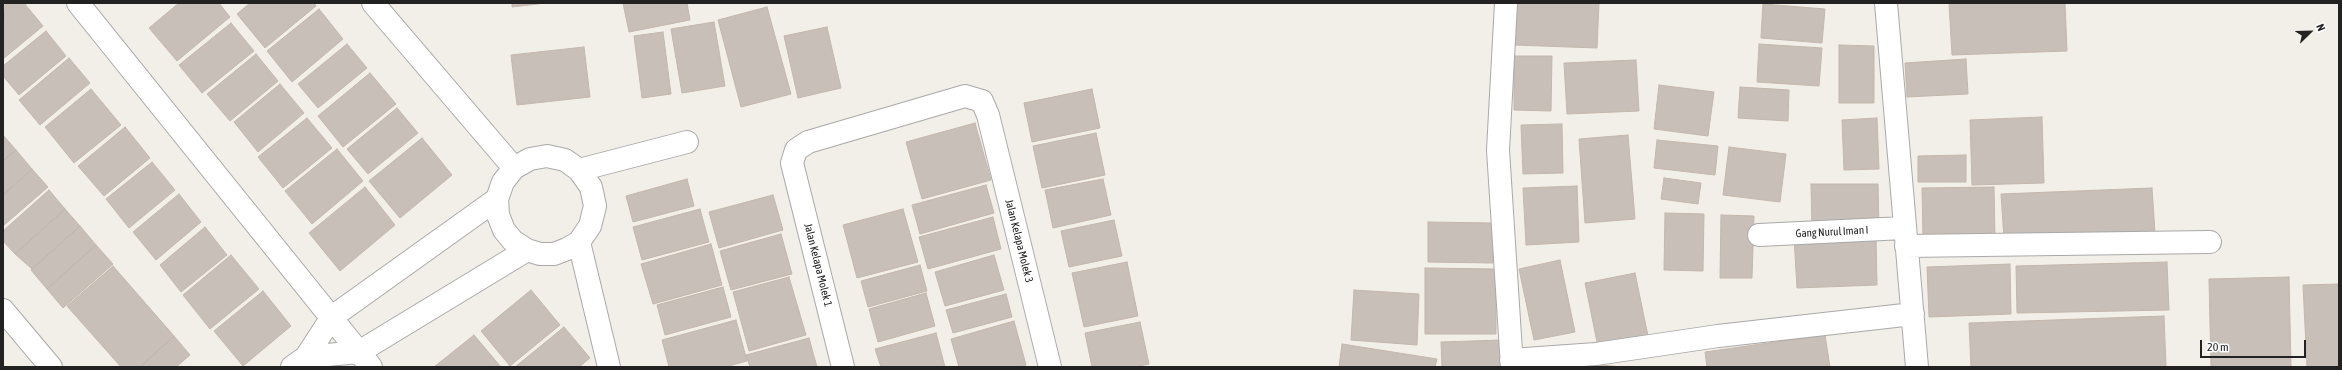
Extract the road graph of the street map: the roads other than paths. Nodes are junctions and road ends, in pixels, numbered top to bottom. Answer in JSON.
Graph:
{"nodes":[{"id":1,"x":78,"y":3,"type":"edge"},
{"id":2,"x":373,"y":3,"type":"edge"},
{"id":3,"x":1506,"y":3,"type":"edge"},
{"id":4,"x":1886,"y":3,"type":"edge"},
{"id":5,"x":988,"y":115,"type":"joint"},
{"id":6,"x":687,"y":142,"type":"dead end"},
{"id":7,"x":514,"y":168,"type":"junction"},
{"id":8,"x":579,"y":170,"type":"junction"},
{"id":9,"x":497,"y":199,"type":"junction"},
{"id":10,"x":1759,"y":235,"type":"dead end"},
{"id":11,"x":1905,"y":237,"type":"junction"},
{"id":12,"x":578,"y":242,"type":"junction"},
{"id":13,"x":2210,"y":242,"type":"dead end"},
{"id":14,"x":526,"y":250,"type":"junction"},
{"id":15,"x":3,"y":310,"type":"edge"},
{"id":16,"x":1913,"y":314,"type":"junction"},
{"id":17,"x":332,"y":317,"type":"junction"},
{"id":18,"x":365,"y":359,"type":"edge"},
{"id":19,"x":299,"y":362,"type":"edge"},
{"id":20,"x":1511,"y":364,"type":"edge"},
{"id":21,"x":51,"y":367,"type":"edge"},
{"id":22,"x":609,"y":367,"type":"edge"},
{"id":23,"x":843,"y":367,"type":"edge"},
{"id":24,"x":1050,"y":367,"type":"edge"},
{"id":25,"x":1917,"y":367,"type":"edge"}],
"edges":[{"from":1,"to":17,"type":"street"},
{"from":2,"to":7,"type":"street"},
{"from":3,"to":20,"type":"street"},
{"from":4,"to":11,"type":"street"},
{"from":5,"to":23,"type":"street","name":"Jalan Kelapa Molek 1"},
{"from":5,"to":24,"type":"street","name":"Jalan Kelapa Molek 3"},
{"from":6,"to":8,"type":"street"},
{"from":7,"to":8,"type":"street"},
{"from":7,"to":9,"type":"street"},
{"from":8,"to":12,"type":"street"},
{"from":9,"to":14,"type":"street"},
{"from":9,"to":17,"type":"street"},
{"from":10,"to":11,"type":"street","name":"Gang Nurul Iman I"},
{"from":11,"to":13,"type":"street","name":"Gang Nurul Iman I"},
{"from":11,"to":16,"type":"street"},
{"from":12,"to":14,"type":"street"},
{"from":12,"to":22,"type":"street"},
{"from":14,"to":18,"type":"street"},
{"from":15,"to":21,"type":"street"},
{"from":16,"to":20,"type":"street"},
{"from":16,"to":25,"type":"street"},
{"from":17,"to":18,"type":"street"},
{"from":17,"to":19,"type":"street"},
{"from":18,"to":19,"type":"street"}]}
